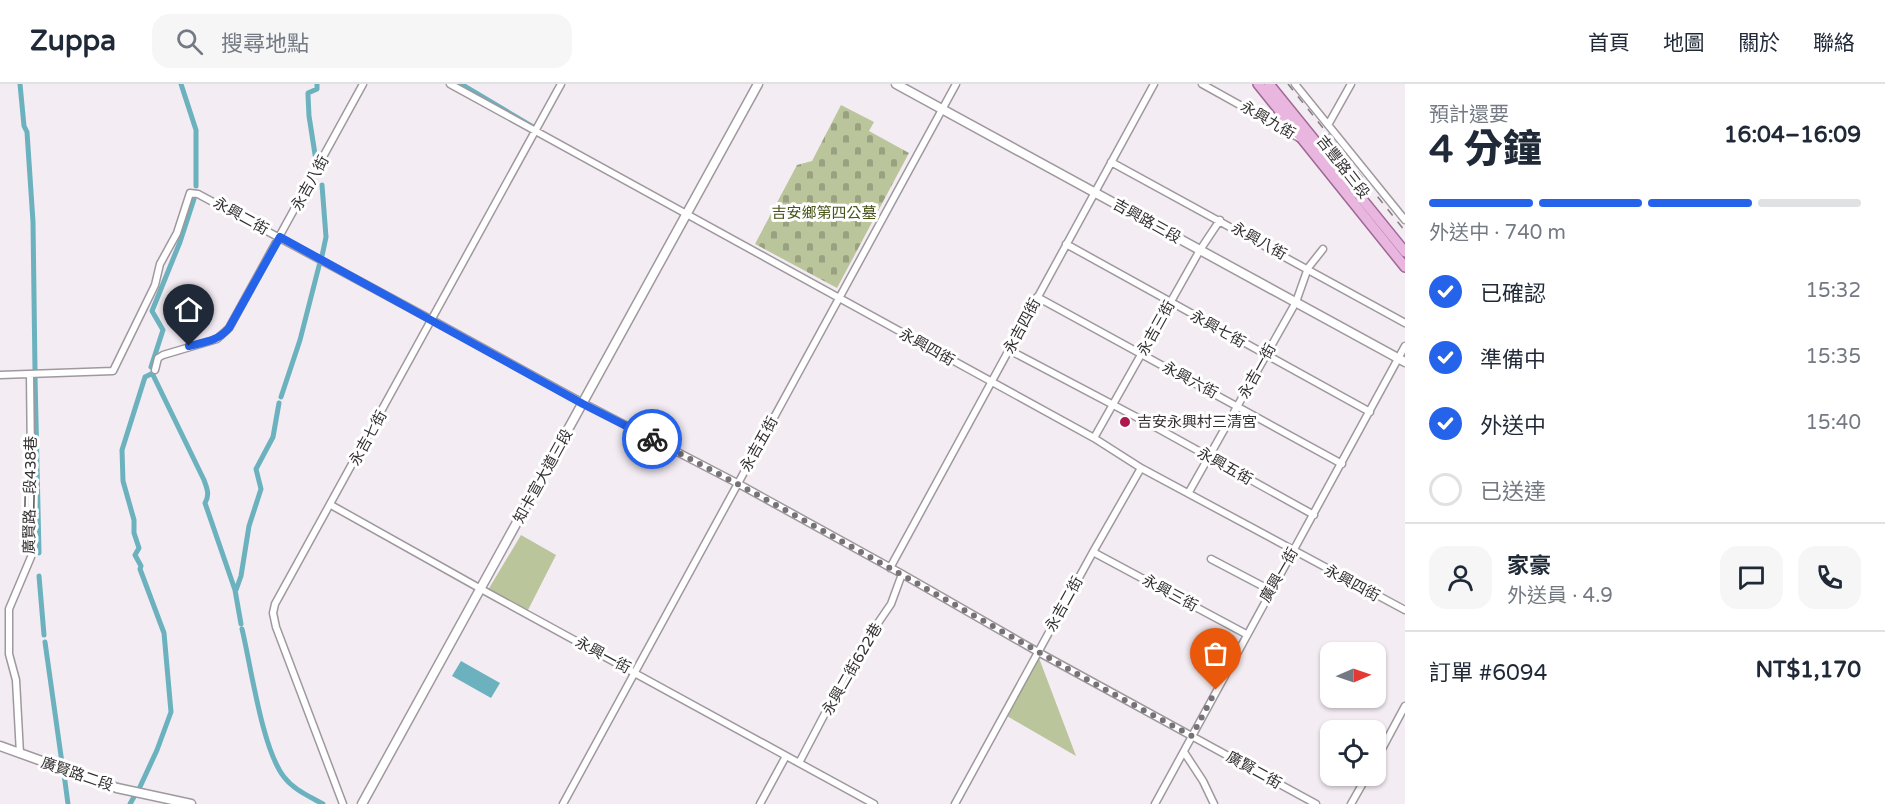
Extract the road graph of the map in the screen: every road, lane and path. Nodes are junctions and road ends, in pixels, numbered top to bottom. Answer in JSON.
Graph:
{"nodes":[{"id":1,"x":363,"y":84,"type":"edge"},
{"id":2,"x":450,"y":84,"type":"edge"},
{"id":3,"x":561,"y":84,"type":"edge"},
{"id":4,"x":758,"y":84,"type":"edge"},
{"id":5,"x":896,"y":84,"type":"edge"},
{"id":6,"x":956,"y":84,"type":"edge"},
{"id":7,"x":1154,"y":84,"type":"edge"},
{"id":8,"x":1202,"y":84,"type":"edge"},
{"id":9,"x":1258,"y":84,"type":"edge"},
{"id":10,"x":1269,"y":84,"type":"edge"},
{"id":11,"x":1295,"y":84,"type":"edge"},
{"id":12,"x":1344,"y":84,"type":"edge"},
{"id":13,"x":1351,"y":84,"type":"edge"},
{"id":14,"x":1346,"y":94,"type":"junction"},
{"id":15,"x":942,"y":109,"type":"junction"},
{"id":16,"x":1328,"y":125,"type":"junction"},
{"id":17,"x":535,"y":131,"type":"junction"},
{"id":18,"x":1302,"y":140,"type":"junction"},
{"id":19,"x":1111,"y":162,"type":"junction"},
{"id":20,"x":1095,"y":192,"type":"junction"},
{"id":21,"x":686,"y":213,"type":"junction"},
{"id":22,"x":1220,"y":220,"type":"junction"},
{"id":23,"x":1405,"y":220,"type":"edge"},
{"id":24,"x":280,"y":237,"type":"junction"},
{"id":25,"x":1066,"y":244,"type":"junction"},
{"id":26,"x":1323,"y":249,"type":"dead end"},
{"id":27,"x":1200,"y":250,"type":"junction"},
{"id":28,"x":1405,"y":252,"type":"edge"},
{"id":29,"x":1405,"y":267,"type":"edge"},
{"id":30,"x":1308,"y":268,"type":"junction"},
{"id":31,"x":1037,"y":297,"type":"junction"},
{"id":32,"x":839,"y":298,"type":"junction"},
{"id":33,"x":1296,"y":302,"type":"junction"},
{"id":34,"x":1170,"y":303,"type":"junction"},
{"id":35,"x":432,"y":320,"type":"junction"},
{"id":36,"x":1405,"y":323,"type":"edge"},
{"id":37,"x":1405,"y":346,"type":"edge"},
{"id":38,"x":1009,"y":350,"type":"junction"},
{"id":39,"x":1142,"y":354,"type":"junction"},
{"id":40,"x":1265,"y":355,"type":"junction"},
{"id":41,"x":1402,"y":360,"type":"edge"},
{"id":42,"x":155,"y":370,"type":"dead end"},
{"id":43,"x":30,"y":374,"type":"junction"},
{"id":44,"x":0,"y":375,"type":"edge"},
{"id":45,"x":991,"y":382,"type":"junction"},
{"id":46,"x":583,"y":404,"type":"junction"},
{"id":47,"x":1113,"y":405,"type":"junction"},
{"id":48,"x":1238,"y":406,"type":"junction"},
{"id":49,"x":1370,"y":412,"type":"junction"},
{"id":50,"x":1094,"y":438,"type":"junction"},
{"id":51,"x":1209,"y":458,"type":"junction"},
{"id":52,"x":1342,"y":464,"type":"junction"},
{"id":53,"x":1142,"y":468,"type":"junction"},
{"id":54,"x":737,"y":483,"type":"junction"},
{"id":55,"x":1189,"y":492,"type":"junction"},
{"id":56,"x":331,"y":505,"type":"junction"},
{"id":57,"x":1314,"y":515,"type":"junction"},
{"id":58,"x":1293,"y":551,"type":"junction"},
{"id":59,"x":1093,"y":552,"type":"junction"},
{"id":60,"x":1211,"y":559,"type":"dead end"},
{"id":61,"x":890,"y":568,"type":"junction"},
{"id":62,"x":902,"y":574,"type":"junction"},
{"id":63,"x":481,"y":589,"type":"junction"},
{"id":64,"x":1270,"y":590,"type":"junction"},
{"id":65,"x":1405,"y":610,"type":"edge"},
{"id":66,"x":1246,"y":634,"type":"junction"},
{"id":67,"x":1038,"y":652,"type":"junction"},
{"id":68,"x":635,"y":672,"type":"junction"},
{"id":69,"x":1405,"y":706,"type":"edge"},
{"id":70,"x":1192,"y":736,"type":"junction"},
{"id":71,"x":1386,"y":741,"type":"edge"},
{"id":72,"x":0,"y":746,"type":"edge"},
{"id":73,"x":1184,"y":752,"type":"junction"},
{"id":74,"x":20,"y":753,"type":"junction"},
{"id":75,"x":786,"y":756,"type":"junction"},
{"id":76,"x":799,"y":763,"type":"junction"},
{"id":77,"x":1361,"y":786,"type":"edge"},
{"id":78,"x":191,"y":804,"type":"edge"},
{"id":79,"x":343,"y":804,"type":"edge"},
{"id":80,"x":362,"y":804,"type":"edge"},
{"id":81,"x":563,"y":804,"type":"edge"},
{"id":82,"x":760,"y":804,"type":"edge"},
{"id":83,"x":874,"y":804,"type":"edge"},
{"id":84,"x":955,"y":804,"type":"edge"},
{"id":85,"x":1155,"y":804,"type":"edge"},
{"id":86,"x":1214,"y":804,"type":"edge"},
{"id":87,"x":1316,"y":804,"type":"edge"},
{"id":88,"x":1351,"y":804,"type":"edge"}],
"edges":[{"from":1,"to":24,"type":"street","name":"永吉八街"},
{"from":2,"to":17,"type":"street","name":"永興四街"},
{"from":3,"to":17,"type":"street","name":"永吉七街"},
{"from":4,"to":21,"type":"street","name":"知卡宣大道三段"},
{"from":5,"to":15,"type":"street","name":"吉興路三段"},
{"from":6,"to":15,"type":"street","name":"永吉五街"},
{"from":7,"to":19,"type":"street","name":"永吉四街"},
{"from":8,"to":18,"type":"street","name":"永興九街"},
{"from":9,"to":18,"type":"main road","name":"吉豐路三段"},
{"from":10,"to":28,"type":"main road","name":"吉豐路三段"},
{"from":11,"to":16,"type":"street"},
{"from":12,"to":14,"type":"street"},
{"from":13,"to":14,"type":"street"},
{"from":14,"to":16,"type":"street"},
{"from":15,"to":20,"type":"street","name":"吉興路三段"},
{"from":15,"to":32,"type":"street","name":"永吉五街"},
{"from":16,"to":23,"type":"street"},
{"from":17,"to":21,"type":"street","name":"永興四街"},
{"from":17,"to":35,"type":"street","name":"永吉七街"},
{"from":18,"to":29,"type":"main road","name":"吉豐路三段"},
{"from":19,"to":20,"type":"street","name":"永吉四街"},
{"from":19,"to":22,"type":"street","name":"永興八街"},
{"from":20,"to":25,"type":"street","name":"永吉四街"},
{"from":20,"to":27,"type":"street","name":"吉興路三段"},
{"from":21,"to":32,"type":"street","name":"永興四街"},
{"from":21,"to":46,"type":"street","name":"知卡宣大道三段"},
{"from":22,"to":27,"type":"street","name":"永吉三街"},
{"from":22,"to":30,"type":"street","name":"永興八街"},
{"from":24,"to":35,"type":"street","name":"永興二街"},
{"from":24,"to":42,"type":"street","name":"永吉八街"},
{"from":24,"to":43,"type":"street","name":"永興二街"},
{"from":25,"to":31,"type":"street","name":"永吉四街"},
{"from":25,"to":34,"type":"street","name":"永興七街"},
{"from":26,"to":30,"type":"street","name":"永吉一街"},
{"from":27,"to":33,"type":"street","name":"吉興路三段"},
{"from":27,"to":34,"type":"street","name":"永吉三街"},
{"from":30,"to":33,"type":"street","name":"永吉一街"},
{"from":30,"to":36,"type":"street","name":"永興八街"},
{"from":31,"to":38,"type":"street","name":"永吉四街"},
{"from":31,"to":39,"type":"street","name":"永興六街"},
{"from":32,"to":45,"type":"street","name":"永興四街"},
{"from":32,"to":54,"type":"street","name":"永吉五街"},
{"from":33,"to":40,"type":"street","name":"永吉一街"},
{"from":33,"to":41,"type":"street","name":"吉興路三段"},
{"from":34,"to":39,"type":"street","name":"永吉三街"},
{"from":34,"to":40,"type":"street","name":"永興七街"},
{"from":35,"to":46,"type":"street","name":"永興二街"},
{"from":35,"to":56,"type":"street","name":"永吉七街"},
{"from":37,"to":41,"type":"street","name":"廣興一街"},
{"from":38,"to":45,"type":"street","name":"永吉四街"},
{"from":38,"to":47,"type":"street","name":"永興五街"},
{"from":39,"to":47,"type":"street","name":"永吉三街"},
{"from":39,"to":48,"type":"street","name":"永興六街"},
{"from":40,"to":48,"type":"street","name":"永吉一街"},
{"from":40,"to":49,"type":"street","name":"永興七街"},
{"from":41,"to":49,"type":"street","name":"廣興一街"},
{"from":43,"to":44,"type":"street","name":"永興二街"},
{"from":43,"to":74,"type":"street","name":"廣賢路二段438巷"},
{"from":45,"to":50,"type":"street","name":"永興四街"},
{"from":45,"to":61,"type":"street","name":"永吉四街"},
{"from":46,"to":54,"type":"street","name":"永興二街"},
{"from":46,"to":63,"type":"street","name":"知卡宣大道三段"},
{"from":47,"to":50,"type":"street","name":"永吉三街"},
{"from":47,"to":51,"type":"street","name":"永興五街"},
{"from":48,"to":51,"type":"street","name":"永吉一街"},
{"from":48,"to":52,"type":"street","name":"永興六街"},
{"from":49,"to":52,"type":"street","name":"廣興一街"},
{"from":50,"to":53,"type":"street","name":"永興四街"},
{"from":51,"to":55,"type":"street","name":"永吉一街"},
{"from":51,"to":57,"type":"street","name":"永興五街"},
{"from":52,"to":57,"type":"street","name":"廣興一街"},
{"from":53,"to":55,"type":"street","name":"永興四街"},
{"from":53,"to":59,"type":"street","name":"永吉二街"},
{"from":54,"to":61,"type":"street","name":"永興二街"},
{"from":54,"to":68,"type":"street","name":"永吉五街"},
{"from":55,"to":58,"type":"street","name":"永興四街"},
{"from":56,"to":63,"type":"street","name":"永興一街"},
{"from":56,"to":79,"type":"street","name":"永吉七街"},
{"from":57,"to":58,"type":"street","name":"廣興一街"},
{"from":58,"to":64,"type":"street","name":"廣興一街"},
{"from":58,"to":65,"type":"street","name":"永興四街"},
{"from":59,"to":66,"type":"street","name":"永興三街"},
{"from":59,"to":67,"type":"street","name":"永吉二街"},
{"from":60,"to":64,"type":"street"},
{"from":61,"to":62,"type":"street","name":"永興二街"},
{"from":62,"to":67,"type":"street","name":"永興二街"},
{"from":62,"to":76,"type":"street","name":"永興二街622巷"},
{"from":63,"to":68,"type":"street","name":"永興一街"},
{"from":63,"to":80,"type":"street","name":"知卡宣大道三段"},
{"from":64,"to":66,"type":"street","name":"廣興一街"},
{"from":66,"to":70,"type":"street","name":"廣興一街"},
{"from":67,"to":70,"type":"street","name":"永興二街"},
{"from":67,"to":84,"type":"street","name":"永吉二街"},
{"from":68,"to":75,"type":"street","name":"永興一街"},
{"from":68,"to":81,"type":"street","name":"永吉五街"},
{"from":69,"to":71,"type":"street"},
{"from":70,"to":73,"type":"street","name":"廣興一街"},
{"from":70,"to":87,"type":"street","name":"廣賢二街"},
{"from":72,"to":74,"type":"street","name":"廣賢路二段"},
{"from":73,"to":85,"type":"street","name":"廣興一街"},
{"from":73,"to":86,"type":"street"},
{"from":74,"to":78,"type":"street","name":"廣賢路二段"},
{"from":75,"to":76,"type":"street","name":"永興一街"},
{"from":75,"to":82,"type":"street"},
{"from":76,"to":83,"type":"street","name":"永興一街"},
{"from":77,"to":88,"type":"street"}]}
